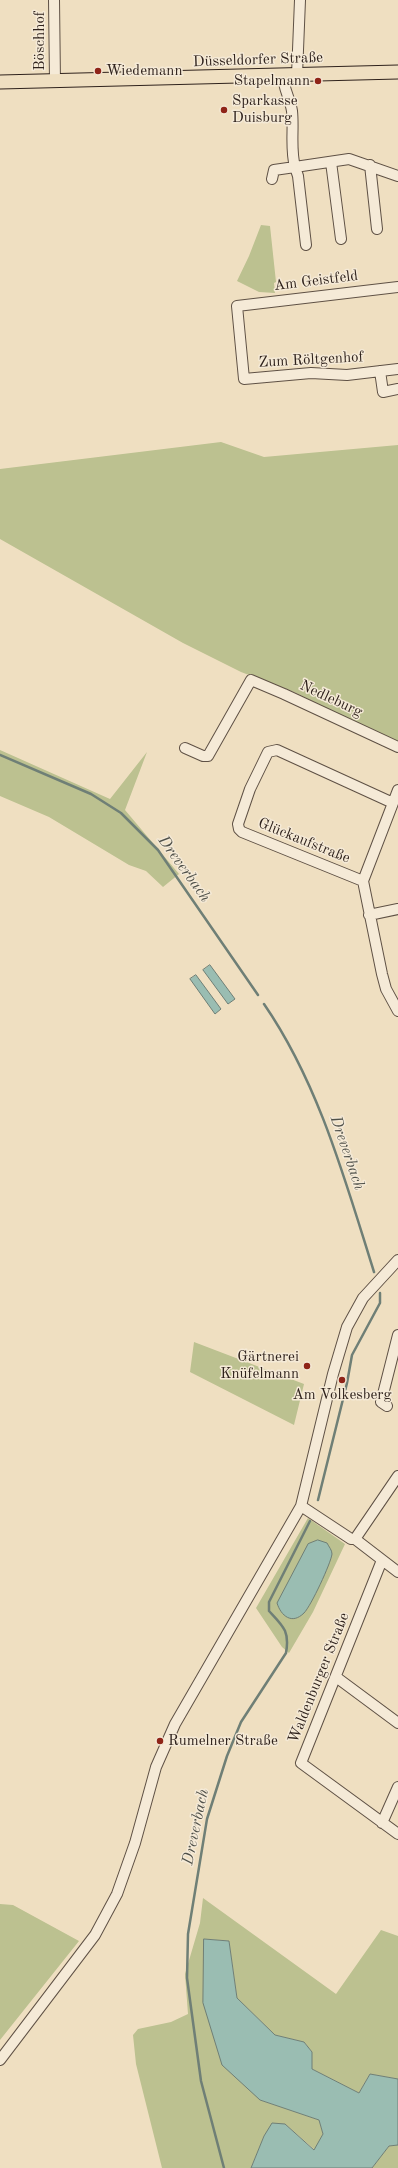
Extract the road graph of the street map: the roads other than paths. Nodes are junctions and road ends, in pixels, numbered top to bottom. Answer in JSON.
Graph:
{"nodes":[{"id":1,"x":54,"y":0,"type":"edge"},
{"id":2,"x":300,"y":0,"type":"edge"},
{"id":3,"x":398,"y":72,"type":"edge"},
{"id":4,"x":298,"y":74,"type":"junction"},
{"id":5,"x":283,"y":75,"type":"junction"},
{"id":6,"x":55,"y":81,"type":"junction"},
{"id":7,"x":0,"y":82,"type":"edge"},
{"id":8,"x":331,"y":162,"type":"junction"},
{"id":9,"x":370,"y":165,"type":"junction"},
{"id":10,"x":295,"y":167,"type":"junction"},
{"id":11,"x":398,"y":176,"type":"edge"},
{"id":12,"x":272,"y":179,"type":"dead end"},
{"id":13,"x":377,"y":229,"type":"dead end"},
{"id":14,"x":341,"y":240,"type":"dead end"},
{"id":15,"x":306,"y":245,"type":"dead end"},
{"id":16,"x":398,"y":287,"type":"edge"},
{"id":17,"x":237,"y":306,"type":"joint"},
{"id":18,"x":398,"y":368,"type":"edge"},
{"id":19,"x":380,"y":371,"type":"junction"},
{"id":20,"x":398,"y":389,"type":"edge"},
{"id":21,"x":398,"y":747,"type":"edge"},
{"id":22,"x":185,"y":748,"type":"dead end"},
{"id":23,"x":398,"y":790,"type":"edge"},
{"id":24,"x":393,"y":803,"type":"junction"},
{"id":25,"x":362,"y":881,"type":"junction"},
{"id":26,"x":398,"y":908,"type":"edge"},
{"id":27,"x":369,"y":915,"type":"junction"},
{"id":28,"x":398,"y":1012,"type":"edge"},
{"id":29,"x":398,"y":1260,"type":"edge"},
{"id":30,"x":398,"y":1335,"type":"edge"},
{"id":31,"x":387,"y":1406,"type":"dead end"},
{"id":32,"x":398,"y":1476,"type":"edge"},
{"id":33,"x":302,"y":1506,"type":"junction"},
{"id":34,"x":355,"y":1539,"type":"junction"},
{"id":35,"x":382,"y":1560,"type":"junction"},
{"id":36,"x":398,"y":1572,"type":"edge"},
{"id":37,"x":336,"y":1678,"type":"junction"},
{"id":38,"x":398,"y":1723,"type":"edge"},
{"id":39,"x":398,"y":1786,"type":"edge"},
{"id":40,"x":382,"y":1823,"type":"junction"},
{"id":41,"x":398,"y":1834,"type":"edge"},
{"id":42,"x":0,"y":2060,"type":"edge"}],
"edges":[{"from":1,"to":6,"type":"street","name":"Böschhof"},
{"from":2,"to":4,"type":"street"},
{"from":3,"to":4,"type":"main road","name":"Düsseldorfer Straße"},
{"from":4,"to":5,"type":"main road","name":"Düsseldorfer Straße"},
{"from":5,"to":6,"type":"main road","name":"Düsseldorfer Straße"},
{"from":5,"to":10,"type":"street"},
{"from":6,"to":7,"type":"main road","name":"Düsseldorfer Straße"},
{"from":8,"to":9,"type":"street"},
{"from":8,"to":10,"type":"street"},
{"from":8,"to":14,"type":"street"},
{"from":9,"to":11,"type":"street"},
{"from":9,"to":13,"type":"street"},
{"from":10,"to":12,"type":"street"},
{"from":10,"to":15,"type":"street"},
{"from":16,"to":17,"type":"street","name":"Am Geistfeld"},
{"from":17,"to":19,"type":"street","name":"Zum Röltgenhof"},
{"from":18,"to":19,"type":"street","name":"Zum Röltgenhof"},
{"from":19,"to":20,"type":"street","name":"Zum Röltgenhof"},
{"from":21,"to":22,"type":"street","name":"Nedleburg"},
{"from":23,"to":24,"type":"street"},
{"from":24,"to":25,"type":"street"},
{"from":24,"to":25,"type":"street","name":"Glückaufstraße"},
{"from":25,"to":27,"type":"street"},
{"from":26,"to":27,"type":"street"},
{"from":27,"to":28,"type":"street"},
{"from":29,"to":33,"type":"street"},
{"from":30,"to":31,"type":"street"},
{"from":32,"to":34,"type":"street"},
{"from":33,"to":34,"type":"street"},
{"from":33,"to":42,"type":"street"},
{"from":34,"to":35,"type":"street"},
{"from":35,"to":36,"type":"street"},
{"from":35,"to":37,"type":"street","name":"Waldenburger Straße"},
{"from":37,"to":38,"type":"street"},
{"from":37,"to":40,"type":"street","name":"Waldenburger Straße"},
{"from":39,"to":40,"type":"street"},
{"from":40,"to":41,"type":"street","name":"Waldenburger Straße"}]}
